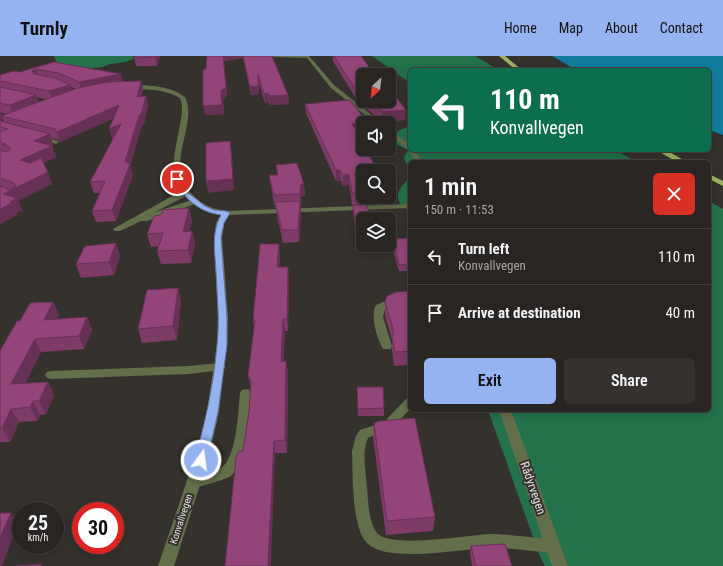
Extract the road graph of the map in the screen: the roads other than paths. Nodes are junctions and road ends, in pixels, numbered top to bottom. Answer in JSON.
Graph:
{"nodes":[{"id":1,"x":274,"y":56,"type":"edge"},
{"id":2,"x":307,"y":56,"type":"edge"},
{"id":3,"x":502,"y":56,"type":"edge"},
{"id":4,"x":517,"y":68,"type":"edge"},
{"id":5,"x":123,"y":87,"type":"edge"},
{"id":6,"x":371,"y":116,"type":"edge"},
{"id":7,"x":35,"y":136,"type":"edge"},
{"id":8,"x":396,"y":137,"type":"edge"},
{"id":9,"x":56,"y":142,"type":"edge"},
{"id":10,"x":408,"y":147,"type":"edge"},
{"id":11,"x":664,"y":152,"type":"edge"},
{"id":12,"x":679,"y":160,"type":"edge"},
{"id":13,"x":711,"y":177,"type":"edge"},
{"id":14,"x":723,"y":184,"type":"edge"},
{"id":15,"x":185,"y":193,"type":"junction"},
{"id":16,"x":195,"y":201,"type":"junction"},
{"id":17,"x":408,"y":206,"type":"edge"},
{"id":18,"x":226,"y":213,"type":"junction"},
{"id":19,"x":137,"y":221,"type":"junction"},
{"id":20,"x":117,"y":229,"type":"dead end"},
{"id":21,"x":408,"y":294,"type":"edge"},
{"id":22,"x":387,"y":346,"type":"dead end"},
{"id":23,"x":219,"y":367,"type":"junction"},
{"id":24,"x":50,"y":375,"type":"dead end"},
{"id":25,"x":246,"y":393,"type":"dead end"},
{"id":26,"x":408,"y":404,"type":"edge"},
{"id":27,"x":506,"y":412,"type":"edge"},
{"id":28,"x":193,"y":482,"type":"junction"},
{"id":29,"x":553,"y":546,"type":"junction"},
{"id":30,"x":166,"y":566,"type":"edge"},
{"id":31,"x":560,"y":566,"type":"edge"}],
"edges":[{"from":1,"to":2,"type":"street"},
{"from":2,"to":6,"type":"street"},
{"from":3,"to":4,"type":"highway"},
{"from":5,"to":15,"type":"street"},
{"from":7,"to":9,"type":"street"},
{"from":8,"to":10,"type":"street"},
{"from":11,"to":12,"type":"highway"},
{"from":13,"to":14,"type":"highway"},
{"from":15,"to":16,"type":"street"},
{"from":15,"to":19,"type":"street"},
{"from":16,"to":18,"type":"street"},
{"from":16,"to":19,"type":"street"},
{"from":17,"to":18,"type":"street"},
{"from":18,"to":23,"type":"street","name":"Konvallvegen"},
{"from":19,"to":20,"type":"street"},
{"from":21,"to":22,"type":"street"},
{"from":23,"to":24,"type":"street"},
{"from":23,"to":28,"type":"street","name":"Konvallvegen"},
{"from":25,"to":28,"type":"street"},
{"from":26,"to":29,"type":"street"},
{"from":27,"to":29,"type":"street","name":"Rådyrvegen"},
{"from":28,"to":30,"type":"street","name":"Konvallvegen"},
{"from":29,"to":31,"type":"street","name":"Rådyrvegen"}]}
